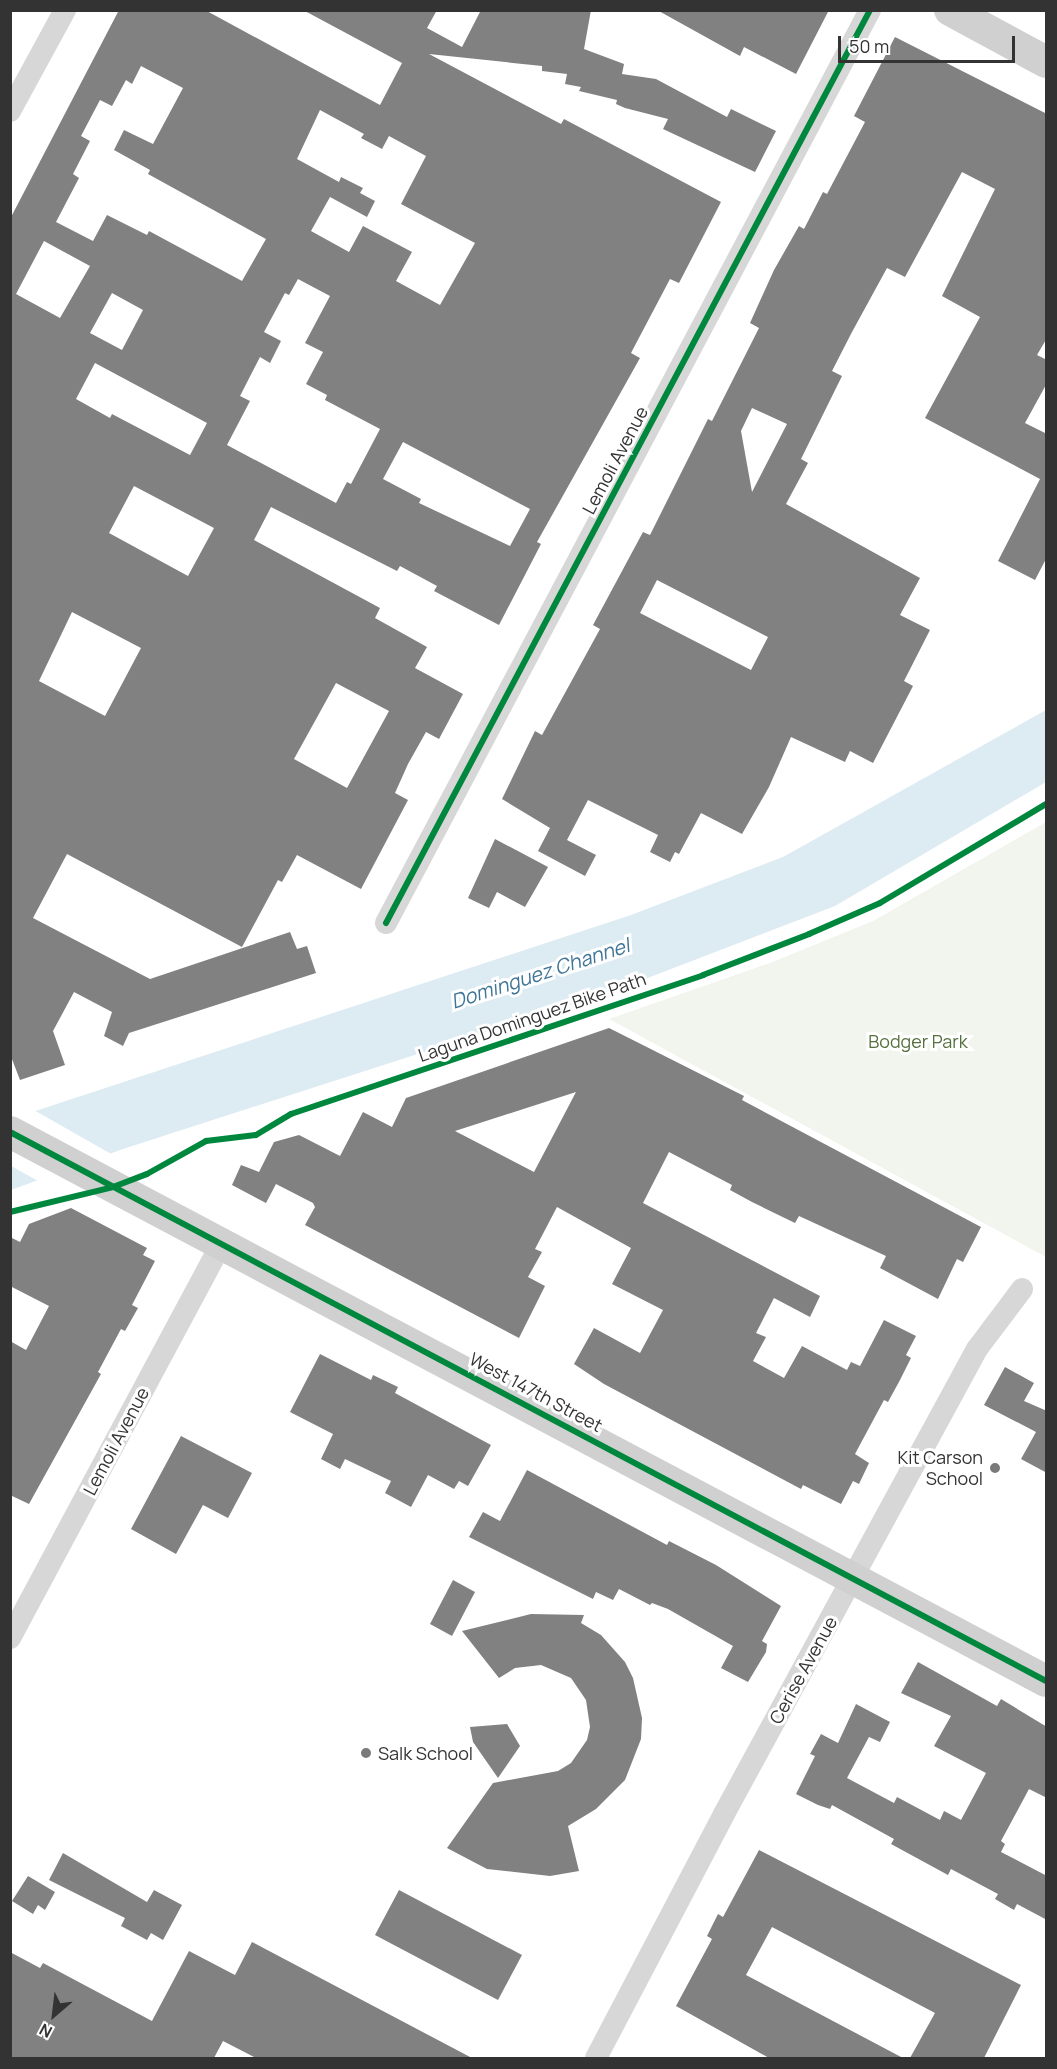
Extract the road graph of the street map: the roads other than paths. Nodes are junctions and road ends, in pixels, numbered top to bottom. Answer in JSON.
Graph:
{"nodes":[{"id":1,"x":64,"y":10,"type":"edge"},
{"id":2,"x":870,"y":10,"type":"edge"},
{"id":3,"x":950,"y":10,"type":"edge"},
{"id":4,"x":1047,"y":62,"type":"edge"},
{"id":5,"x":10,"y":111,"type":"edge"},
{"id":6,"x":386,"y":923,"type":"dead end"},
{"id":7,"x":10,"y":1132,"type":"edge"},
{"id":8,"x":221,"y":1244,"type":"junction"},
{"id":9,"x":1022,"y":1289,"type":"dead end"},
{"id":10,"x":852,"y":1577,"type":"junction"},
{"id":11,"x":10,"y":1638,"type":"edge"},
{"id":12,"x":1047,"y":1681,"type":"edge"},
{"id":13,"x":596,"y":2058,"type":"edge"}],
"edges":[{"from":1,"to":5,"type":"street"},
{"from":2,"to":6,"type":"street","name":"Lemoli Avenue"},
{"from":3,"to":4,"type":"street"},
{"from":7,"to":8,"type":"street","name":"West 147th Street"},
{"from":8,"to":10,"type":"street","name":"West 147th Street"},
{"from":8,"to":11,"type":"street","name":"Lemoli Avenue"},
{"from":9,"to":10,"type":"street","name":"Cerise Avenue"},
{"from":10,"to":12,"type":"street","name":"West 147th Street"},
{"from":10,"to":13,"type":"street","name":"Cerise Avenue"}]}
